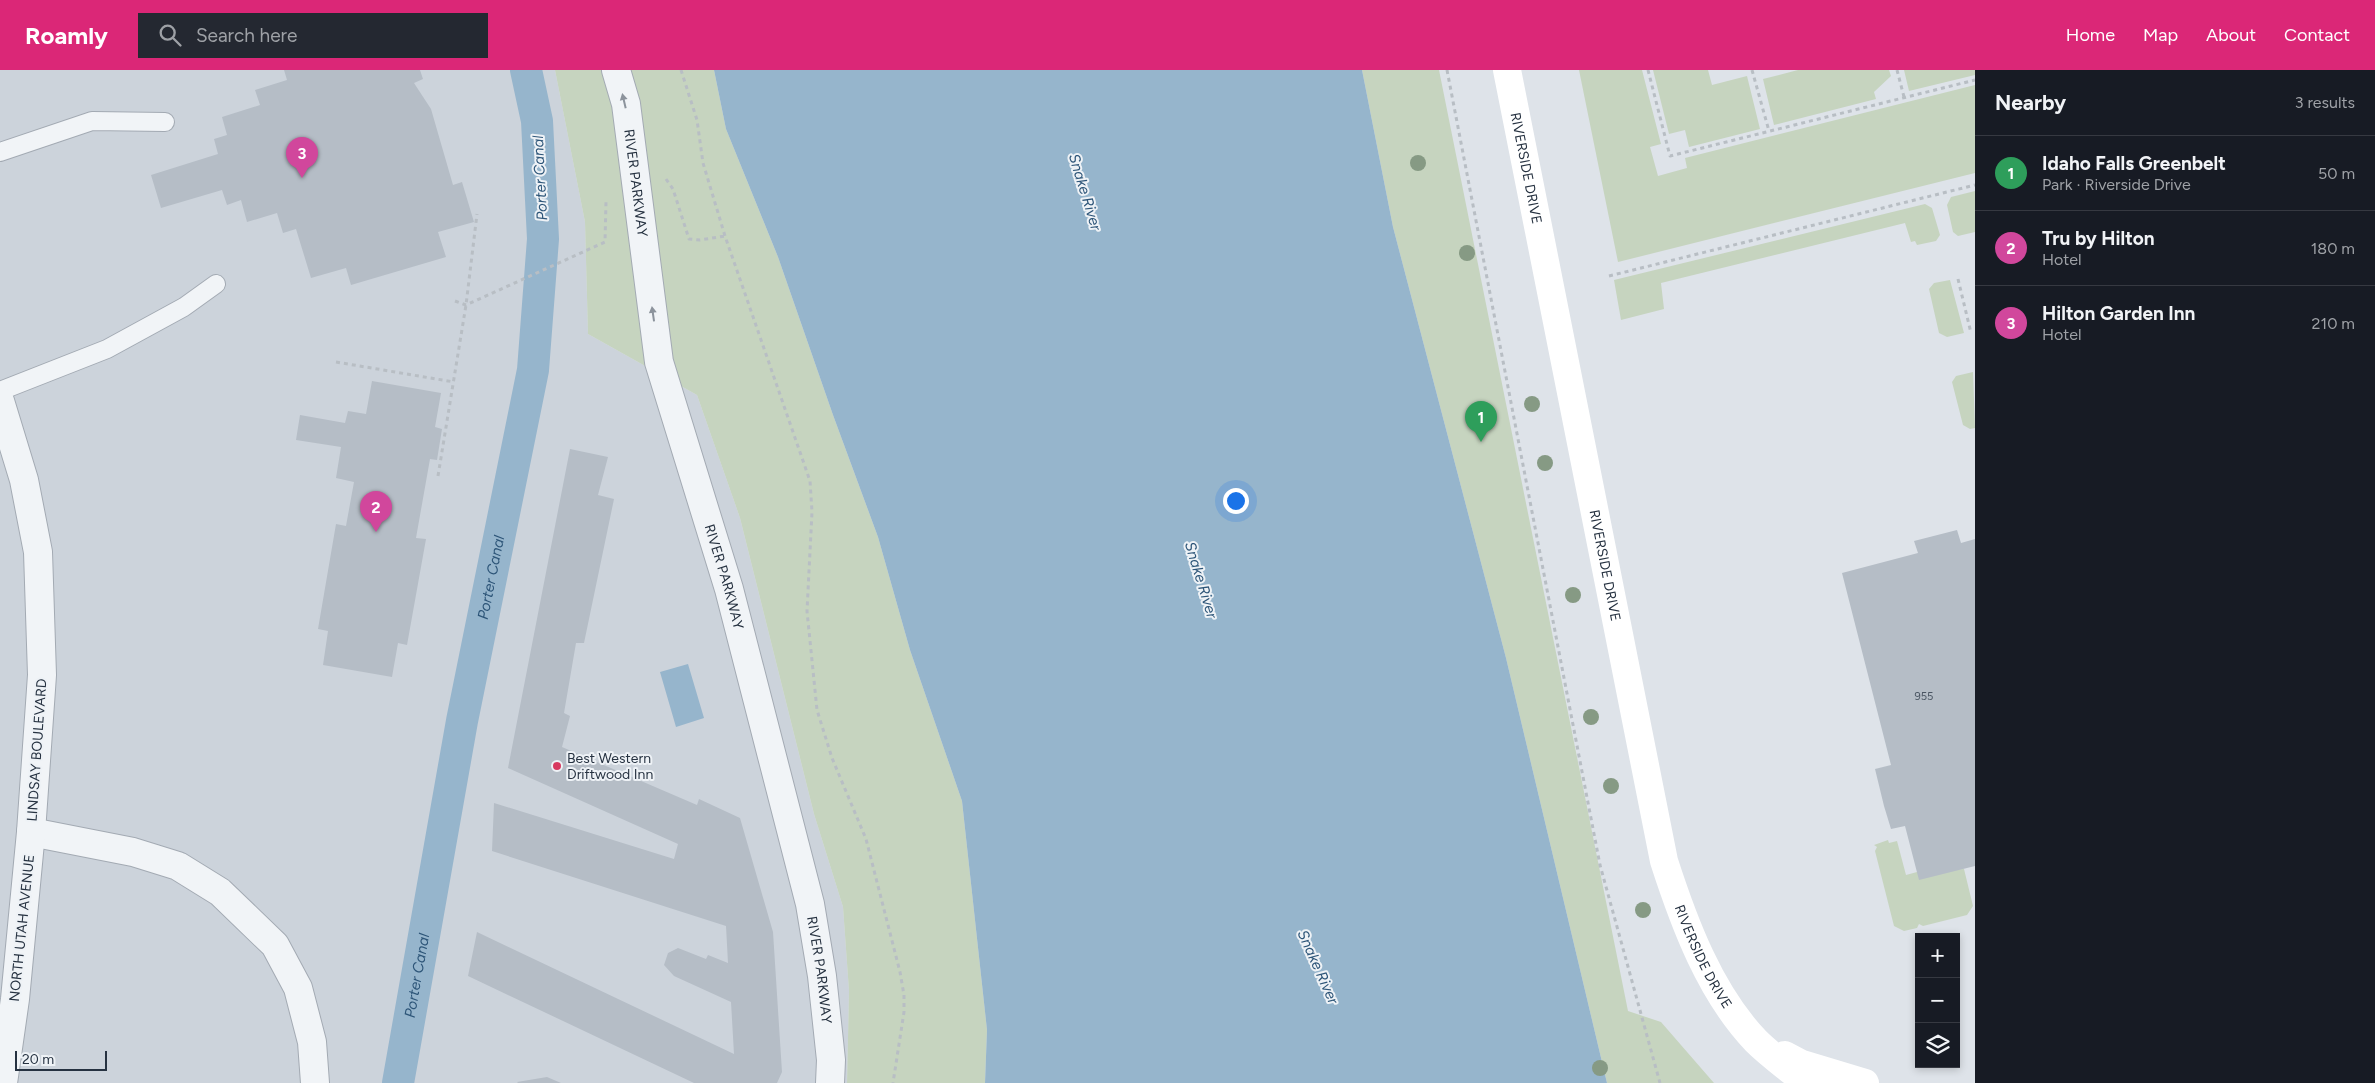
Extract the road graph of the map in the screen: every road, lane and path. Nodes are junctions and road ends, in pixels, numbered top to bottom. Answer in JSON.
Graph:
{"nodes":[{"id":1,"x":616,"y":70,"type":"edge"},
{"id":2,"x":681,"y":70,"type":"edge"},
{"id":3,"x":1447,"y":70,"type":"edge"},
{"id":4,"x":1507,"y":70,"type":"edge"},
{"id":5,"x":1648,"y":70,"type":"edge"},
{"id":6,"x":1752,"y":70,"type":"edge"},
{"id":7,"x":1897,"y":70,"type":"edge"},
{"id":8,"x":1975,"y":80,"type":"edge"},
{"id":9,"x":1904,"y":97,"type":"junction"},
{"id":10,"x":165,"y":122,"type":"dead end"},
{"id":11,"x":1769,"y":131,"type":"junction"},
{"id":12,"x":0,"y":152,"type":"edge"},
{"id":13,"x":661,"y":175,"type":"dead end"},
{"id":14,"x":1975,"y":185,"type":"edge"},
{"id":15,"x":606,"y":198,"type":"dead end"},
{"id":16,"x":477,"y":214,"type":"dead end"},
{"id":17,"x":725,"y":236,"type":"junction"},
{"id":18,"x":1609,"y":276,"type":"dead end"},
{"id":19,"x":1958,"y":279,"type":"dead end"},
{"id":20,"x":216,"y":284,"type":"dead end"},
{"id":21,"x":455,"y":301,"type":"dead end"},
{"id":22,"x":466,"y":305,"type":"junction"},
{"id":23,"x":1972,"y":333,"type":"dead end"},
{"id":24,"x":336,"y":362,"type":"dead end"},
{"id":25,"x":454,"y":382,"type":"junction"},
{"id":26,"x":0,"y":391,"type":"edge"},
{"id":27,"x":0,"y":401,"type":"edge"},
{"id":28,"x":438,"y":476,"type":"dead end"},
{"id":29,"x":31,"y":832,"type":"junction"},
{"id":30,"x":1757,"y":1041,"type":"junction"},
{"id":31,"x":3,"y":1083,"type":"edge"},
{"id":32,"x":315,"y":1083,"type":"edge"},
{"id":33,"x":830,"y":1083,"type":"edge"},
{"id":34,"x":893,"y":1083,"type":"edge"},
{"id":35,"x":1660,"y":1083,"type":"edge"},
{"id":36,"x":1806,"y":1083,"type":"edge"},
{"id":37,"x":1865,"y":1083,"type":"edge"}],
"edges":[{"from":33,"to":1,"type":"street","name":"RIVER PARKWAY","one_way":true},
{"from":2,"to":17,"type":"path"},
{"from":3,"to":35,"type":"path"},
{"from":4,"to":30,"type":"main road","name":"RIVERSIDE DRIVE"},
{"from":5,"to":11,"type":"path"},
{"from":6,"to":11,"type":"path"},
{"from":7,"to":9,"type":"path"},
{"from":8,"to":9,"type":"path"},
{"from":9,"to":11,"type":"path"},
{"from":10,"to":12,"type":"lane"},
{"from":13,"to":17,"type":"path"},
{"from":14,"to":18,"type":"path"},
{"from":15,"to":22,"type":"path"},
{"from":16,"to":22,"type":"path"},
{"from":17,"to":34,"type":"path"},
{"from":19,"to":23,"type":"path"},
{"from":20,"to":26,"type":"lane"},
{"from":21,"to":22,"type":"path"},
{"from":22,"to":25,"type":"path"},
{"from":24,"to":25,"type":"path"},
{"from":25,"to":28,"type":"path"},
{"from":27,"to":29,"type":"street","name":"LINDSAY BOULEVARD"},
{"from":29,"to":31,"type":"street","name":"NORTH UTAH AVENUE"},
{"from":29,"to":32,"type":"street","name":"LINDSAY BOULEVARD"},
{"from":30,"to":36,"type":"main road","name":"RIVERSIDE DRIVE"},
{"from":30,"to":37,"type":"main road","name":"RIVERSIDE DRIVE"}]}
